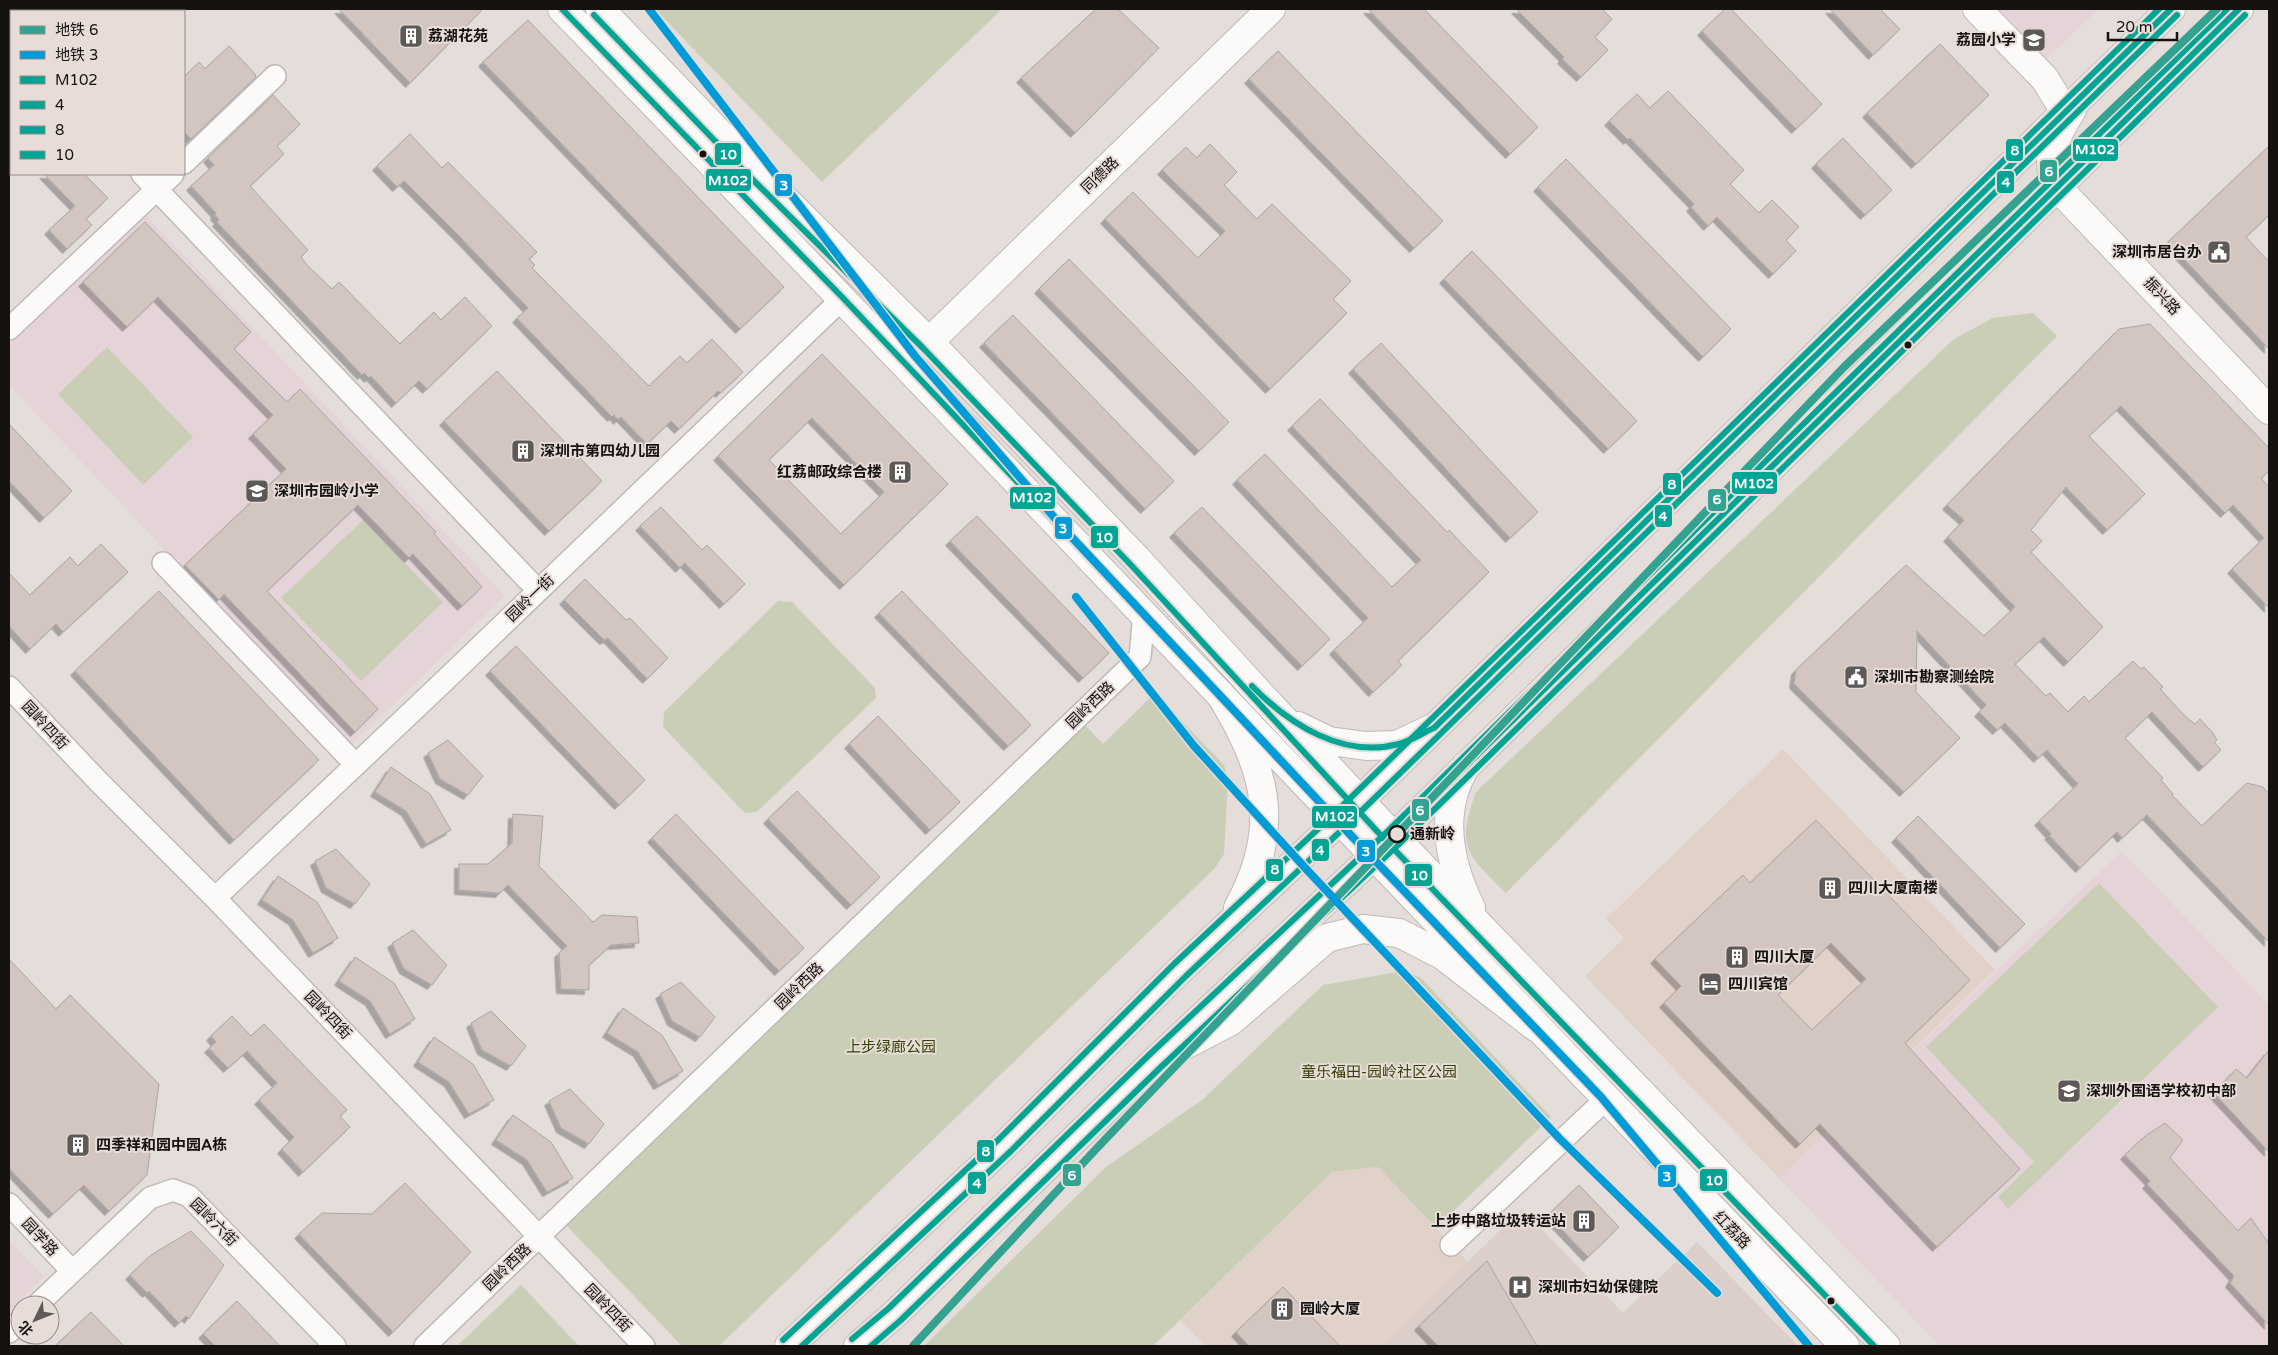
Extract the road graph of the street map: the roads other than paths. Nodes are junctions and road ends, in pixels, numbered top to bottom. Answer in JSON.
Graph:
{"nodes":[{"id":1,"x":562,"y":9,"type":"edge"},
{"id":2,"x":600,"y":9,"type":"edge"},
{"id":3,"x":1271,"y":9,"type":"edge"},
{"id":4,"x":1977,"y":9,"type":"edge"},
{"id":5,"x":2171,"y":9,"type":"edge"},
{"id":6,"x":2239,"y":9,"type":"edge"},
{"id":7,"x":275,"y":76,"type":"dead end"},
{"id":8,"x":2071,"y":106,"type":"junction"},
{"id":9,"x":185,"y":162,"type":"edge"},
{"id":10,"x":143,"y":175,"type":"edge"},
{"id":11,"x":172,"y":175,"type":"edge"},
{"id":12,"x":2056,"y":186,"type":"junction"},
{"id":13,"x":157,"y":189,"type":"junction"},
{"id":14,"x":843,"y":298,"type":"junction"},
{"id":15,"x":9,"y":330,"type":"edge"},
{"id":16,"x":929,"y":342,"type":"junction"},
{"id":17,"x":2269,"y":410,"type":"edge"},
{"id":18,"x":163,"y":562,"type":"dead end"},
{"id":19,"x":529,"y":581,"type":"dead end"},
{"id":20,"x":1144,"y":613,"type":"junction"},
{"id":21,"x":9,"y":687,"type":"edge"},
{"id":22,"x":1220,"y":694,"type":"junction"},
{"id":23,"x":1259,"y":694,"type":"junction"},
{"id":24,"x":1434,"y":728,"type":"junction"},
{"id":25,"x":1468,"y":764,"type":"junction"},
{"id":26,"x":356,"y":765,"type":"junction"},
{"id":27,"x":1360,"y":799,"type":"junction"},
{"id":28,"x":1340,"y":820,"type":"junction"},
{"id":29,"x":1394,"y":836,"type":"junction"},
{"id":30,"x":1373,"y":857,"type":"junction"},
{"id":31,"x":215,"y":898,"type":"junction"},
{"id":32,"x":1480,"y":925,"type":"junction"},
{"id":33,"x":1224,"y":929,"type":"junction"},
{"id":34,"x":1537,"y":1028,"type":"junction"},
{"id":35,"x":1155,"y":1061,"type":"junction"},
{"id":36,"x":1606,"y":1100,"type":"junction"},
{"id":37,"x":9,"y":1204,"type":"edge"},
{"id":38,"x":538,"y":1237,"type":"junction"},
{"id":39,"x":1451,"y":1245,"type":"dead end"},
{"id":40,"x":72,"y":1271,"type":"junction"},
{"id":41,"x":47,"y":1295,"type":"edge"},
{"id":42,"x":335,"y":1346,"type":"edge"},
{"id":43,"x":426,"y":1346,"type":"edge"},
{"id":44,"x":644,"y":1346,"type":"edge"},
{"id":45,"x":789,"y":1346,"type":"edge"},
{"id":46,"x":858,"y":1346,"type":"edge"},
{"id":47,"x":1845,"y":1346,"type":"edge"},
{"id":48,"x":1886,"y":1346,"type":"edge"}],
"edges":[{"from":1,"to":14,"type":"main road","name":"红荔路"},
{"from":2,"to":16,"type":"main road","name":"红荔路"},
{"from":3,"to":16,"type":"main road","name":"同德路"},
{"from":4,"to":8,"type":"main road"},
{"from":5,"to":8,"type":"main road"},
{"from":6,"to":12,"type":"main road"},
{"from":7,"to":9,"type":"street"},
{"from":8,"to":12,"type":"main road"},
{"from":8,"to":24,"type":"main road"},
{"from":10,"to":13,"type":"street"},
{"from":11,"to":13,"type":"street"},
{"from":12,"to":17,"type":"main road","name":"振兴路"},
{"from":12,"to":25,"type":"main road"},
{"from":13,"to":15,"type":"street"},
{"from":13,"to":19,"type":"street"},
{"from":14,"to":20,"type":"main road","name":"红荔路"},
{"from":14,"to":26,"type":"street","name":"园岭一街"},
{"from":16,"to":23,"type":"main road","name":"红荔路"},
{"from":18,"to":26,"type":"street"},
{"from":20,"to":22,"type":"main road","name":"红荔路"},
{"from":20,"to":38,"type":"street","name":"园岭西路"},
{"from":21,"to":31,"type":"street","name":"园岭四街"},
{"from":22,"to":28,"type":"main road","name":"红荔路"},
{"from":22,"to":33,"type":"main road"},
{"from":23,"to":24,"type":"main road"},
{"from":23,"to":27,"type":"main road","name":"红荔路"},
{"from":24,"to":27,"type":"main road"},
{"from":25,"to":29,"type":"main road"},
{"from":25,"to":32,"type":"main road"},
{"from":26,"to":31,"type":"street","name":"园岭一街"},
{"from":27,"to":28,"type":"main road"},
{"from":27,"to":29,"type":"main road","name":"红荔路"},
{"from":28,"to":30,"type":"main road","name":"红荔路"},
{"from":28,"to":33,"type":"main road"},
{"from":29,"to":30,"type":"main road"},
{"from":29,"to":32,"type":"main road","name":"红荔路"},
{"from":30,"to":34,"type":"main road","name":"红荔路"},
{"from":30,"to":35,"type":"main road"},
{"from":31,"to":38,"type":"street","name":"园岭四街"},
{"from":32,"to":48,"type":"main road","name":"红荔路"},
{"from":33,"to":45,"type":"main road"},
{"from":34,"to":35,"type":"main road"},
{"from":34,"to":36,"type":"main road","name":"红荔路"},
{"from":35,"to":46,"type":"main road"},
{"from":36,"to":39,"type":"street"},
{"from":36,"to":47,"type":"main road","name":"红荔路"},
{"from":37,"to":40,"type":"street","name":"园学路"},
{"from":38,"to":43,"type":"street","name":"园岭西路"},
{"from":38,"to":44,"type":"street","name":"园岭四街"},
{"from":40,"to":41,"type":"street","name":"园岭六街"},
{"from":40,"to":42,"type":"street","name":"园岭六街"}]}
